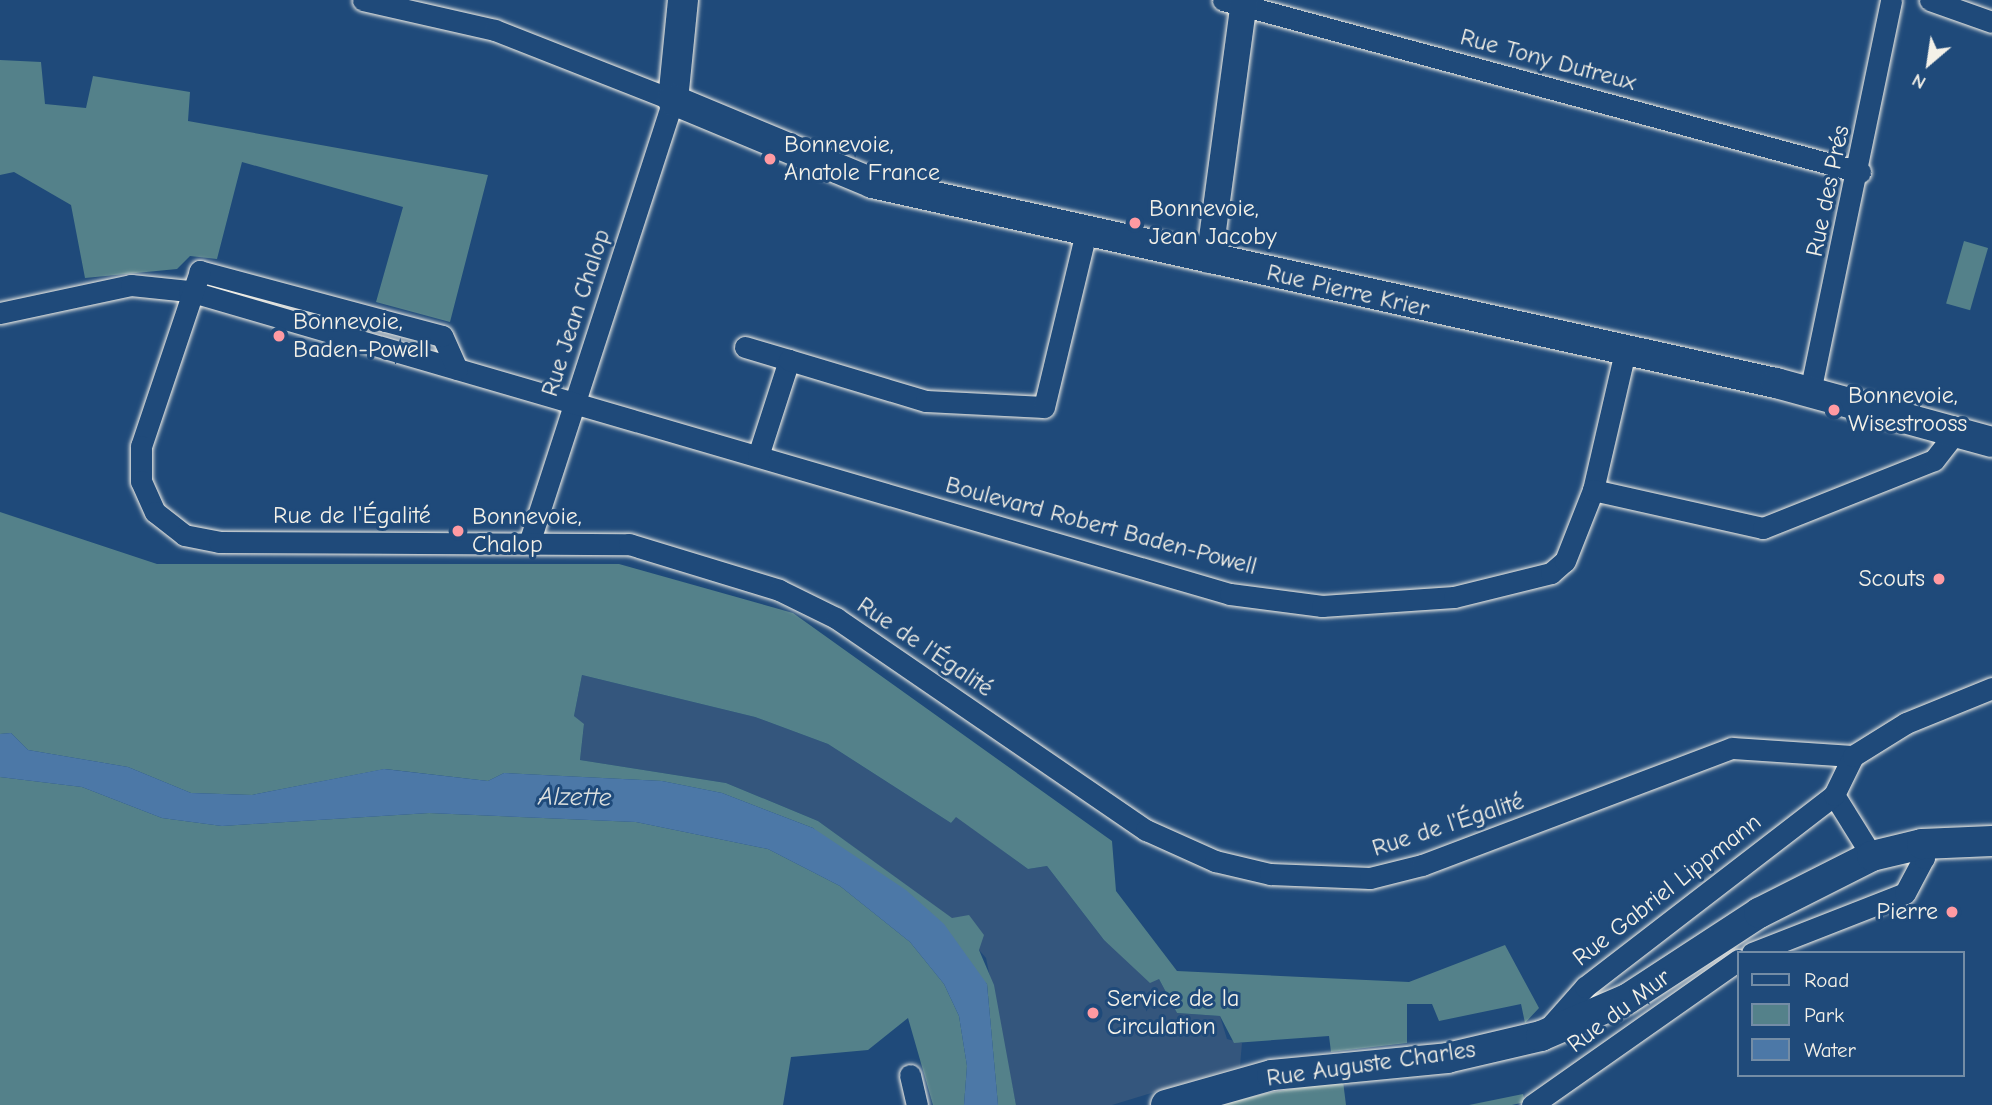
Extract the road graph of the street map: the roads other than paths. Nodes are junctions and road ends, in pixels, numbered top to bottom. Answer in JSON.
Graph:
{"nodes":[{"id":1,"x":363,"y":0,"type":"edge"},
{"id":2,"x":683,"y":0,"type":"edge"},
{"id":3,"x":1891,"y":0,"type":"edge"},
{"id":4,"x":1930,"y":0,"type":"edge"},
{"id":5,"x":1237,"y":2,"type":"edge"},
{"id":6,"x":1992,"y":22,"type":"edge"},
{"id":7,"x":673,"y":100,"type":"junction"},
{"id":8,"x":1860,"y":172,"type":"junction"},
{"id":9,"x":1086,"y":232,"type":"junction"},
{"id":10,"x":1209,"y":260,"type":"junction"},
{"id":11,"x":188,"y":290,"type":"junction"},
{"id":12,"x":0,"y":313,"type":"edge"},
{"id":13,"x":745,"y":347,"type":"dead end"},
{"id":14,"x":1625,"y":351,"type":"junction"},
{"id":15,"x":789,"y":360,"type":"junction"},
{"id":16,"x":1810,"y":392,"type":"junction"},
{"id":17,"x":574,"y":403,"type":"junction"},
{"id":18,"x":1956,"y":432,"type":"junction"},
{"id":19,"x":1992,"y":442,"type":"edge"},
{"id":20,"x":758,"y":456,"type":"junction"},
{"id":21,"x":1594,"y":491,"type":"junction"},
{"id":22,"x":529,"y":542,"type":"junction"},
{"id":23,"x":1992,"y":688,"type":"edge"},
{"id":24,"x":1853,"y":756,"type":"junction"},
{"id":25,"x":1834,"y":794,"type":"junction"},
{"id":26,"x":1992,"y":841,"type":"edge"},
{"id":27,"x":1922,"y":844,"type":"junction"},
{"id":28,"x":1871,"y":856,"type":"junction"},
{"id":29,"x":1757,"y":951,"type":"edge"},
{"id":30,"x":1736,"y":962,"type":"edge"},
{"id":31,"x":1541,"y":1036,"type":"junction"},
{"id":32,"x":910,"y":1075,"type":"dead end"},
{"id":33,"x":917,"y":1105,"type":"edge"},
{"id":34,"x":1166,"y":1105,"type":"edge"},
{"id":35,"x":1532,"y":1105,"type":"edge"}],
"edges":[{"from":1,"to":7,"type":"street"},
{"from":2,"to":7,"type":"main road"},
{"from":3,"to":8,"type":"street","name":"Rue des Prés"},
{"from":4,"to":6,"type":"street"},
{"from":5,"to":8,"type":"street","name":"Rue Tony Dutreux"},
{"from":5,"to":10,"type":"street"},
{"from":7,"to":9,"type":"main road","name":"Rue Pierre Krier"},
{"from":7,"to":17,"type":"street","name":"Rue Jean Chalop"},
{"from":8,"to":16,"type":"street","name":"Rue des Prés"},
{"from":9,"to":10,"type":"main road","name":"Rue Pierre Krier"},
{"from":9,"to":15,"type":"street"},
{"from":10,"to":14,"type":"main road","name":"Rue Pierre Krier"},
{"from":11,"to":12,"type":"street"},
{"from":11,"to":17,"type":"street","name":"Boulevard Robert Baden-Powell"},
{"from":11,"to":22,"type":"street","name":"Rue de l'Égalité"},
{"from":13,"to":15,"type":"street"},
{"from":14,"to":16,"type":"main road","name":"Rue Pierre Krier"},
{"from":14,"to":21,"type":"street","name":"Boulevard Robert Baden-Powell"},
{"from":15,"to":20,"type":"street"},
{"from":16,"to":18,"type":"main road","name":"Rue Pierre Krier"},
{"from":17,"to":20,"type":"street","name":"Boulevard Robert Baden-Powell"},
{"from":17,"to":22,"type":"street","name":"Rue Jean Chalop"},
{"from":18,"to":19,"type":"main road","name":"Rue Pierre Krier"},
{"from":18,"to":21,"type":"street"},
{"from":20,"to":21,"type":"street","name":"Boulevard Robert Baden-Powell"},
{"from":22,"to":24,"type":"street","name":"Rue de l'Égalité"},
{"from":23,"to":24,"type":"street"},
{"from":24,"to":25,"type":"street","name":"Rue Gabriel Lippmann"},
{"from":25,"to":28,"type":"street"},
{"from":25,"to":31,"type":"street","name":"Rue Gabriel Lippmann"},
{"from":26,"to":27,"type":"main road","name":"Rue Auguste Charles"},
{"from":27,"to":28,"type":"main road","name":"Rue Auguste Charles"},
{"from":27,"to":29,"type":"street"},
{"from":28,"to":31,"type":"main road","name":"Rue Auguste Charles"},
{"from":30,"to":35,"type":"street","name":"Rue du Mur"},
{"from":31,"to":34,"type":"main road","name":"Rue Auguste Charles"},
{"from":32,"to":33,"type":"street"}]}
